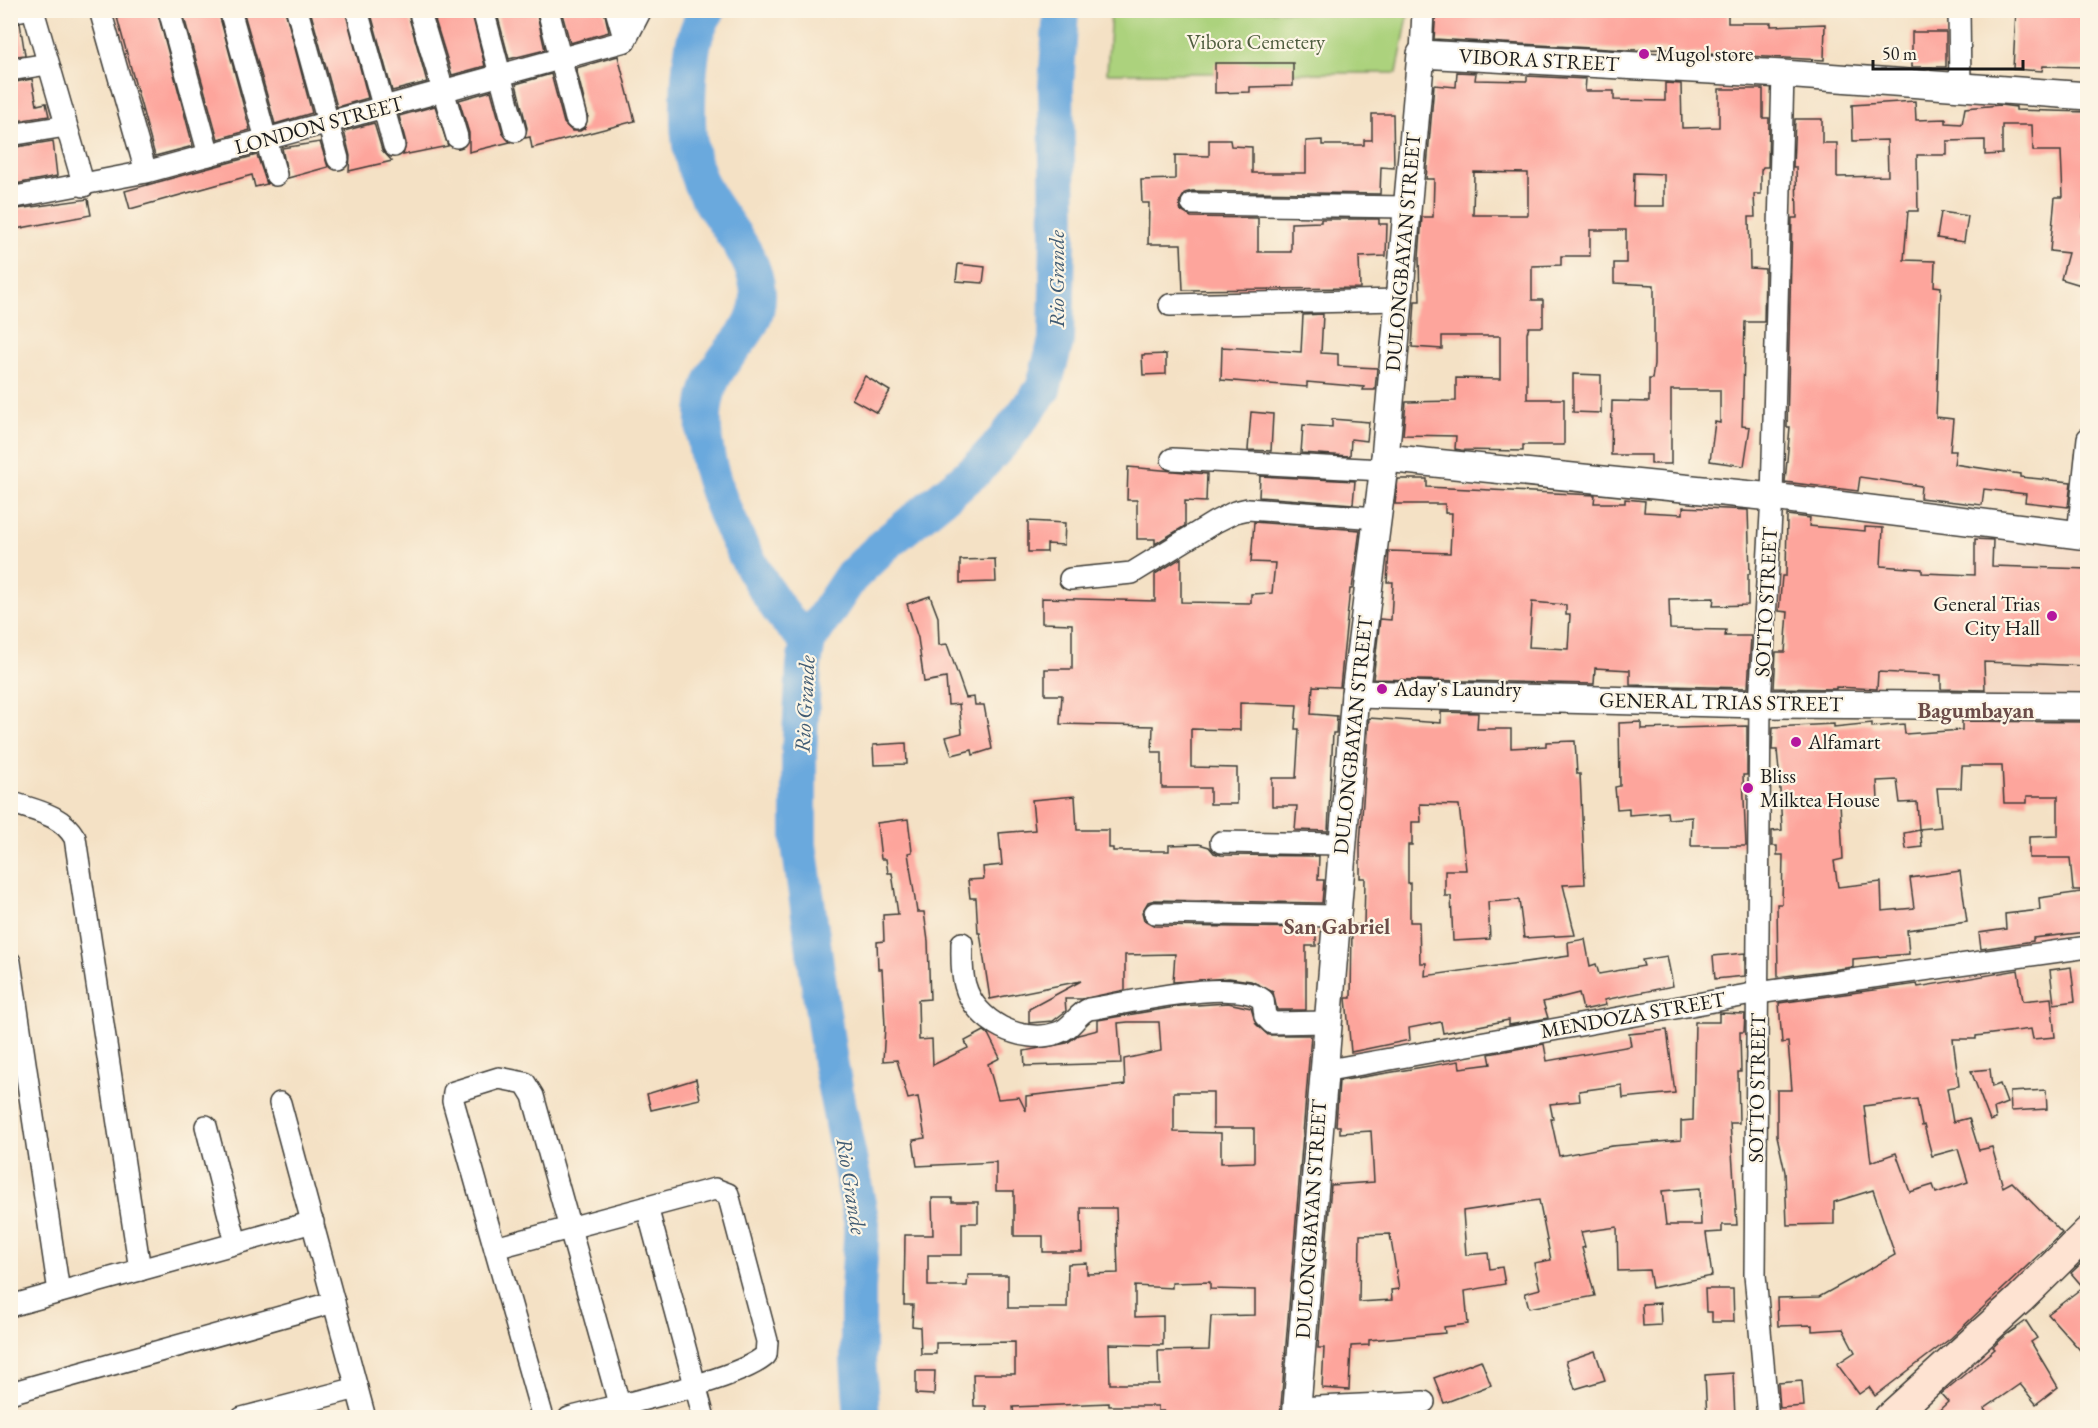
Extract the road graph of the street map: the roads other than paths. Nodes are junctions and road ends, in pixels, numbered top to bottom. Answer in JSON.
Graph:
{"nodes":[{"id":1,"x":22,"y":10,"type":"edge"},
{"id":2,"x":33,"y":10,"type":"edge"},
{"id":3,"x":100,"y":10,"type":"edge"},
{"id":4,"x":169,"y":10,"type":"edge"},
{"id":5,"x":230,"y":10,"type":"edge"},
{"id":6,"x":297,"y":10,"type":"edge"},
{"id":7,"x":357,"y":10,"type":"edge"},
{"id":8,"x":419,"y":10,"type":"edge"},
{"id":9,"x":483,"y":10,"type":"edge"},
{"id":10,"x":548,"y":10,"type":"edge"},
{"id":11,"x":616,"y":10,"type":"edge"},
{"id":12,"x":641,"y":10,"type":"edge"},
{"id":13,"x":1423,"y":10,"type":"edge"},
{"id":14,"x":1959,"y":10,"type":"edge"},
{"id":15,"x":10,"y":12,"type":"edge"},
{"id":16,"x":624,"y":41,"type":"junction"},
{"id":17,"x":1421,"y":54,"type":"junction"},
{"id":18,"x":560,"y":59,"type":"junction"},
{"id":19,"x":48,"y":64,"type":"junction"},
{"id":20,"x":10,"y":70,"type":"edge"},
{"id":21,"x":1783,"y":74,"type":"junction"},
{"id":22,"x":500,"y":76,"type":"junction"},
{"id":23,"x":1960,"y":87,"type":"junction"},
{"id":24,"x":442,"y":92,"type":"junction"},
{"id":25,"x":2088,"y":96,"type":"edge"},
{"id":26,"x":383,"y":107,"type":"junction"},
{"id":27,"x":576,"y":119,"type":"dead end"},
{"id":28,"x":328,"y":123,"type":"junction"},
{"id":29,"x":66,"y":126,"type":"junction"},
{"id":30,"x":515,"y":131,"type":"dead end"},
{"id":31,"x":10,"y":135,"type":"edge"},
{"id":32,"x":457,"y":137,"type":"dead end"},
{"id":33,"x":266,"y":139,"type":"junction"},
{"id":34,"x":394,"y":146,"type":"dead end"},
{"id":35,"x":209,"y":155,"type":"junction"},
{"id":36,"x":338,"y":159,"type":"dead end"},
{"id":37,"x":146,"y":172,"type":"junction"},
{"id":38,"x":276,"y":175,"type":"dead end"},
{"id":39,"x":84,"y":186,"type":"junction"},
{"id":40,"x":10,"y":198,"type":"edge"},
{"id":41,"x":1192,"y":204,"type":"dead end"},
{"id":42,"x":1407,"y":207,"type":"junction"},
{"id":43,"x":1399,"y":300,"type":"junction"},
{"id":44,"x":1170,"y":305,"type":"dead end"},
{"id":45,"x":2088,"y":438,"type":"edge"},
{"id":46,"x":1172,"y":459,"type":"dead end"},
{"id":47,"x":1384,"y":464,"type":"junction"},
{"id":48,"x":1772,"y":498,"type":"junction"},
{"id":49,"x":1377,"y":518,"type":"junction"},
{"id":50,"x":2083,"y":535,"type":"edge"},
{"id":51,"x":1070,"y":579,"type":"dead end"},
{"id":52,"x":1355,"y":694,"type":"junction"},
{"id":53,"x":1761,"y":704,"type":"junction"},
{"id":54,"x":2088,"y":706,"type":"edge"},
{"id":55,"x":10,"y":802,"type":"edge"},
{"id":56,"x":1221,"y":842,"type":"dead end"},
{"id":57,"x":1342,"y":844,"type":"junction"},
{"id":58,"x":1155,"y":913,"type":"dead end"},
{"id":59,"x":1336,"y":916,"type":"junction"},
{"id":60,"x":962,"y":943,"type":"dead end"},
{"id":61,"x":2088,"y":947,"type":"edge"},
{"id":62,"x":10,"y":962,"type":"edge"},
{"id":63,"x":1758,"y":993,"type":"junction"},
{"id":64,"x":1327,"y":1022,"type":"junction"},
{"id":65,"x":1323,"y":1071,"type":"junction"},
{"id":66,"x":280,"y":1103,"type":"dead end"},
{"id":67,"x":206,"y":1126,"type":"dead end"},
{"id":68,"x":647,"y":1207,"type":"junction"},
{"id":69,"x":313,"y":1222,"type":"junction"},
{"id":70,"x":570,"y":1227,"type":"junction"},
{"id":71,"x":2088,"y":1232,"type":"edge"},
{"id":72,"x":236,"y":1243,"type":"junction"},
{"id":73,"x":495,"y":1248,"type":"junction"},
{"id":74,"x":140,"y":1270,"type":"junction"},
{"id":75,"x":59,"y":1292,"type":"junction"},
{"id":76,"x":334,"y":1302,"type":"junction"},
{"id":77,"x":10,"y":1306,"type":"edge"},
{"id":78,"x":695,"y":1384,"type":"junction"},
{"id":79,"x":357,"y":1388,"type":"junction"},
{"id":80,"x":10,"y":1393,"type":"edge"},
{"id":81,"x":1424,"y":1402,"type":"dead end"},
{"id":82,"x":621,"y":1411,"type":"edge"},
{"id":83,"x":1297,"y":1413,"type":"edge"},
{"id":84,"x":242,"y":1418,"type":"edge"},
{"id":85,"x":365,"y":1418,"type":"edge"},
{"id":86,"x":543,"y":1418,"type":"edge"},
{"id":87,"x":569,"y":1418,"type":"edge"},
{"id":88,"x":704,"y":1418,"type":"edge"},
{"id":89,"x":1768,"y":1418,"type":"edge"},
{"id":90,"x":1888,"y":1418,"type":"edge"}],
"edges":[{"from":1,"to":15,"type":"street"},
{"from":2,"to":19,"type":"street"},
{"from":3,"to":37,"type":"street"},
{"from":4,"to":35,"type":"street"},
{"from":5,"to":33,"type":"street"},
{"from":6,"to":28,"type":"street"},
{"from":7,"to":26,"type":"street"},
{"from":8,"to":24,"type":"street"},
{"from":9,"to":22,"type":"street"},
{"from":10,"to":18,"type":"street"},
{"from":11,"to":16,"type":"street"},
{"from":12,"to":16,"type":"street"},
{"from":13,"to":17,"type":"street"},
{"from":14,"to":23,"type":"street"},
{"from":16,"to":18,"type":"street","name":"LONDON STREET"},
{"from":17,"to":21,"type":"street","name":"VIBORA STREET"},
{"from":17,"to":42,"type":"street","name":"DULONGBAYAN STREET"},
{"from":18,"to":22,"type":"street","name":"LONDON STREET"},
{"from":18,"to":27,"type":"street"},
{"from":19,"to":20,"type":"street"},
{"from":19,"to":29,"type":"street"},
{"from":21,"to":23,"type":"street","name":"VIBORA STREET"},
{"from":21,"to":48,"type":"street","name":"SOTTO STREET"},
{"from":22,"to":24,"type":"street","name":"LONDON STREET"},
{"from":22,"to":30,"type":"street"},
{"from":23,"to":25,"type":"street","name":"VIBORA STREET"},
{"from":24,"to":26,"type":"street","name":"LONDON STREET"},
{"from":24,"to":32,"type":"street"},
{"from":26,"to":28,"type":"street","name":"LONDON STREET"},
{"from":26,"to":34,"type":"street"},
{"from":28,"to":33,"type":"street","name":"LONDON STREET"},
{"from":28,"to":36,"type":"street"},
{"from":29,"to":31,"type":"street"},
{"from":29,"to":39,"type":"street"},
{"from":33,"to":35,"type":"street","name":"LONDON STREET"},
{"from":33,"to":38,"type":"street"},
{"from":35,"to":37,"type":"street","name":"LONDON STREET"},
{"from":37,"to":39,"type":"street","name":"LONDON STREET"},
{"from":39,"to":40,"type":"street","name":"LONDON STREET"},
{"from":41,"to":42,"type":"street"},
{"from":42,"to":43,"type":"street","name":"DULONGBAYAN STREET"},
{"from":43,"to":44,"type":"street"},
{"from":43,"to":47,"type":"street","name":"DULONGBAYAN STREET"},
{"from":45,"to":50,"type":"street"},
{"from":46,"to":47,"type":"street"},
{"from":47,"to":48,"type":"street"},
{"from":47,"to":49,"type":"street","name":"DULONGBAYAN STREET"},
{"from":48,"to":50,"type":"street"},
{"from":48,"to":53,"type":"street","name":"SOTTO STREET"},
{"from":49,"to":51,"type":"street"},
{"from":49,"to":52,"type":"street","name":"DULONGBAYAN STREET"},
{"from":52,"to":53,"type":"street","name":"GENERAL TRIAS STREET"},
{"from":52,"to":57,"type":"street","name":"DULONGBAYAN STREET"},
{"from":53,"to":54,"type":"street","name":"GENERAL TRIAS STREET"},
{"from":53,"to":63,"type":"street","name":"SOTTO STREET"},
{"from":55,"to":74,"type":"street"},
{"from":56,"to":57,"type":"street"},
{"from":57,"to":59,"type":"street","name":"DULONGBAYAN STREET"},
{"from":58,"to":59,"type":"street"},
{"from":59,"to":64,"type":"street","name":"DULONGBAYAN STREET"},
{"from":60,"to":64,"type":"street"},
{"from":61,"to":63,"type":"street","name":"MENDOZA STREET"},
{"from":62,"to":75,"type":"street"},
{"from":63,"to":65,"type":"street","name":"MENDOZA STREET"},
{"from":63,"to":89,"type":"street","name":"SOTTO STREET"},
{"from":64,"to":65,"type":"street","name":"DULONGBAYAN STREET"},
{"from":65,"to":83,"type":"street","name":"DULONGBAYAN STREET"},
{"from":66,"to":69,"type":"street"},
{"from":67,"to":72,"type":"street"},
{"from":68,"to":70,"type":"street"},
{"from":68,"to":78,"type":"street"},
{"from":68,"to":78,"type":"street"},
{"from":69,"to":72,"type":"street"},
{"from":69,"to":76,"type":"street"},
{"from":70,"to":73,"type":"street"},
{"from":70,"to":73,"type":"street"},
{"from":70,"to":82,"type":"street"},
{"from":71,"to":90,"type":"main road"},
{"from":72,"to":74,"type":"street"},
{"from":73,"to":86,"type":"street"},
{"from":74,"to":75,"type":"street"},
{"from":75,"to":77,"type":"street"},
{"from":76,"to":79,"type":"street"},
{"from":76,"to":80,"type":"street"},
{"from":78,"to":82,"type":"street"},
{"from":78,"to":88,"type":"street"},
{"from":79,"to":84,"type":"street"},
{"from":79,"to":85,"type":"street"},
{"from":81,"to":83,"type":"street"},
{"from":82,"to":87,"type":"street"}]}
